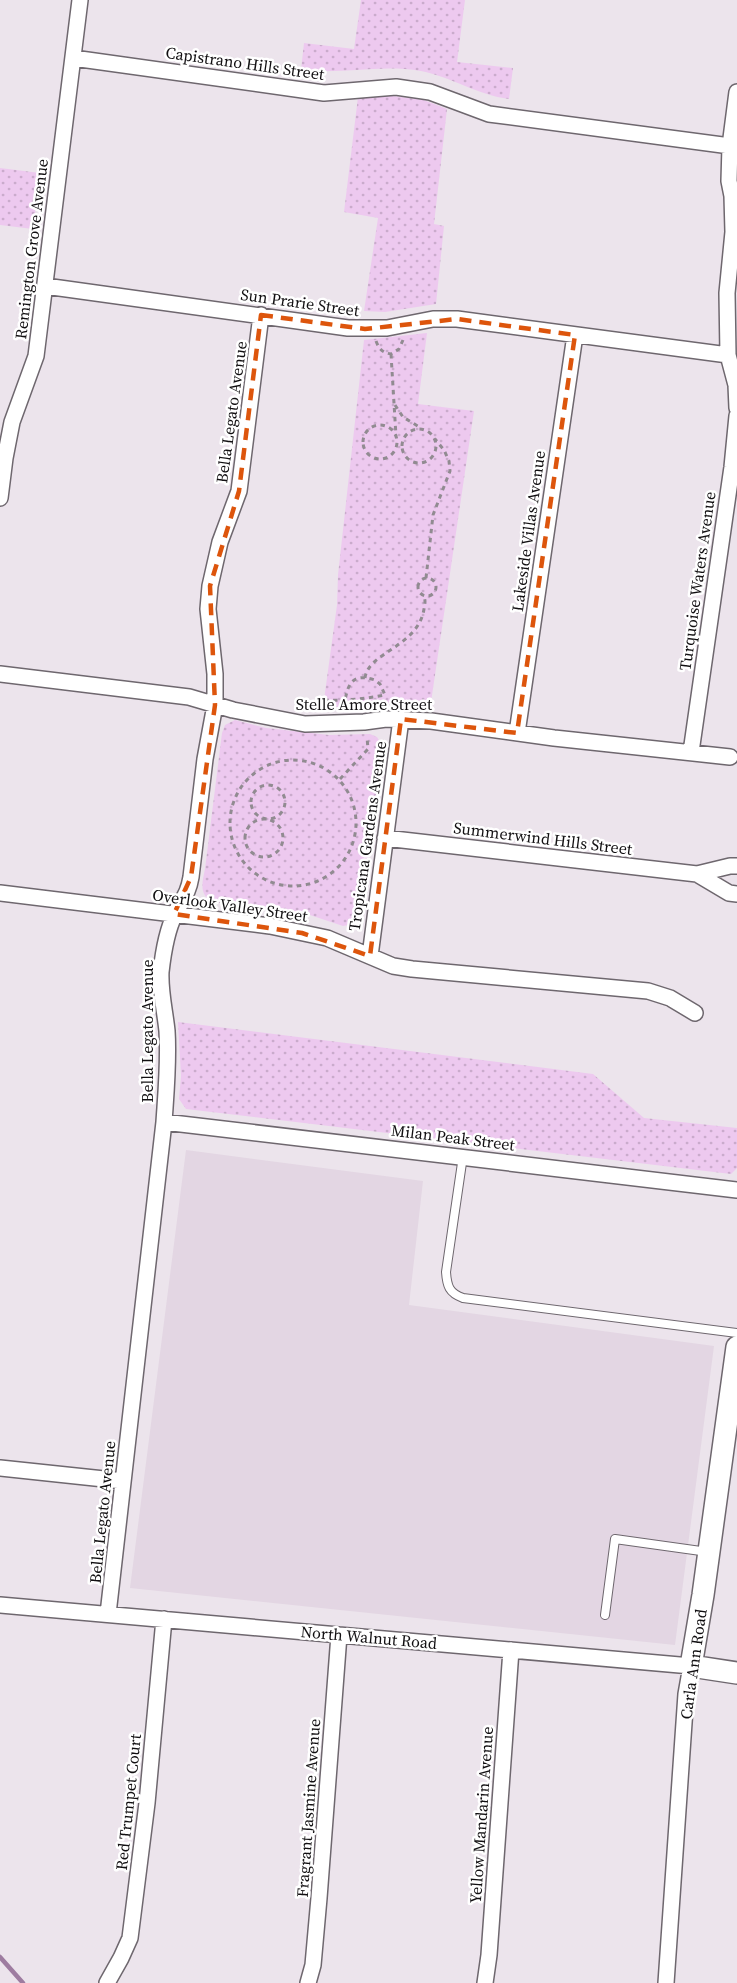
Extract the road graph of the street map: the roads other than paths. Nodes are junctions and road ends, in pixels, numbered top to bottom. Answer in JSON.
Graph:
{"nodes":[{"id":1,"x":80,"y":0,"type":"edge"},
{"id":2,"x":73,"y":58,"type":"junction"},
{"id":3,"x":737,"y":92,"type":"edge"},
{"id":4,"x":730,"y":146,"type":"junction"},
{"id":5,"x":45,"y":286,"type":"junction"},
{"id":6,"x":261,"y":315,"type":"junction"},
{"id":7,"x":575,"y":335,"type":"junction"},
{"id":8,"x":728,"y":355,"type":"junction"},
{"id":9,"x":737,"y":408,"type":"edge"},
{"id":10,"x":737,"y":416,"type":"edge"},
{"id":11,"x":0,"y":498,"type":"edge"},
{"id":12,"x":0,"y":674,"type":"edge"},
{"id":13,"x":215,"y":705,"type":"junction"},
{"id":14,"x":393,"y":719,"type":"junction"},
{"id":15,"x":517,"y":733,"type":"junction"},
{"id":16,"x":691,"y":752,"type":"junction"},
{"id":17,"x":730,"y":757,"type":"dead end"},
{"id":18,"x":385,"y":838,"type":"junction"},
{"id":19,"x":737,"y":867,"type":"edge"},
{"id":20,"x":697,"y":874,"type":"junction"},
{"id":21,"x":0,"y":893,"type":"edge"},
{"id":22,"x":737,"y":894,"type":"edge"},
{"id":23,"x":174,"y":914,"type":"junction"},
{"id":24,"x":370,"y":956,"type":"junction"},
{"id":25,"x":695,"y":1012,"type":"dead end"},
{"id":26,"x":164,"y":1122,"type":"junction"},
{"id":27,"x":463,"y":1156,"type":"junction"},
{"id":28,"x":737,"y":1190,"type":"edge"},
{"id":29,"x":737,"y":1333,"type":"edge"},
{"id":30,"x":737,"y":1347,"type":"edge"},
{"id":31,"x":0,"y":1468,"type":"edge"},
{"id":32,"x":123,"y":1481,"type":"junction"},
{"id":33,"x":709,"y":1552,"type":"junction"},
{"id":34,"x":0,"y":1605,"type":"edge"},
{"id":35,"x":108,"y":1614,"type":"junction"},
{"id":36,"x":605,"y":1615,"type":"dead end"},
{"id":37,"x":164,"y":1619,"type":"junction"},
{"id":38,"x":339,"y":1635,"type":"junction"},
{"id":39,"x":511,"y":1650,"type":"junction"},
{"id":40,"x":691,"y":1666,"type":"junction"},
{"id":41,"x":737,"y":1672,"type":"edge"},
{"id":42,"x":107,"y":1983,"type":"edge"},
{"id":43,"x":308,"y":1983,"type":"edge"},
{"id":44,"x":485,"y":1983,"type":"edge"},
{"id":45,"x":666,"y":1983,"type":"edge"}],
"edges":[{"from":1,"to":2,"type":"street","name":"Remington Grove Avenue"},
{"from":2,"to":4,"type":"street","name":"Capistrano Hills Street"},
{"from":2,"to":5,"type":"street","name":"Remington Grove Avenue"},
{"from":3,"to":4,"type":"street"},
{"from":4,"to":8,"type":"street"},
{"from":5,"to":6,"type":"street","name":"Sun Prarie Street"},
{"from":5,"to":11,"type":"street","name":"Remington Grove Avenue"},
{"from":6,"to":7,"type":"street","name":"Sun Prarie Street"},
{"from":6,"to":13,"type":"street","name":"Bella Legato Avenue"},
{"from":7,"to":8,"type":"street","name":"Sun Prarie Street"},
{"from":7,"to":15,"type":"street","name":"Lakeside Villas Avenue"},
{"from":8,"to":9,"type":"street"},
{"from":10,"to":16,"type":"street","name":"Turquoise Waters Avenue"},
{"from":12,"to":13,"type":"street","name":"Stelle Amore Street"},
{"from":13,"to":14,"type":"street","name":"Stelle Amore Street"},
{"from":13,"to":23,"type":"street","name":"Bella Legato Avenue"},
{"from":14,"to":15,"type":"street","name":"Stelle Amore Street"},
{"from":14,"to":18,"type":"street","name":"Tropicana Gardens Avenue"},
{"from":15,"to":16,"type":"street","name":"Stelle Amore Street"},
{"from":16,"to":17,"type":"street","name":"Stelle Amore Street"},
{"from":18,"to":20,"type":"street","name":"Summerwind Hills Street"},
{"from":18,"to":24,"type":"street","name":"Tropicana Gardens Avenue"},
{"from":19,"to":20,"type":"street","name":"Summerwind Hills Street"},
{"from":20,"to":22,"type":"street","name":"Summerwind Hills Street"},
{"from":21,"to":23,"type":"street","name":"Overlook Valley Street"},
{"from":23,"to":24,"type":"street","name":"Overlook Valley Street"},
{"from":23,"to":26,"type":"street","name":"Bella Legato Avenue"},
{"from":24,"to":25,"type":"street","name":"Overlook Valley Street"},
{"from":26,"to":27,"type":"street","name":"Milan Peak Street"},
{"from":26,"to":32,"type":"street","name":"Bella Legato Avenue"},
{"from":27,"to":28,"type":"street","name":"Milan Peak Street"},
{"from":27,"to":29,"type":"lane"},
{"from":30,"to":33,"type":"street","name":"Carla Ann Road"},
{"from":31,"to":32,"type":"street"},
{"from":32,"to":35,"type":"street","name":"Bella Legato Avenue"},
{"from":33,"to":36,"type":"lane"},
{"from":33,"to":40,"type":"street","name":"Carla Ann Road"},
{"from":34,"to":35,"type":"street","name":"North Walnut Road"},
{"from":35,"to":37,"type":"street","name":"North Walnut Road"},
{"from":37,"to":38,"type":"street","name":"North Walnut Road"},
{"from":37,"to":42,"type":"street","name":"Red Trumpet Court"},
{"from":38,"to":39,"type":"street","name":"North Walnut Road"},
{"from":38,"to":43,"type":"street","name":"Fragrant Jasmine Avenue"},
{"from":39,"to":40,"type":"street","name":"North Walnut Road"},
{"from":39,"to":44,"type":"street","name":"Yellow Mandarin Avenue"},
{"from":40,"to":41,"type":"street","name":"North Walnut Road"},
{"from":40,"to":45,"type":"street","name":"Carla Ann Road"}]}
